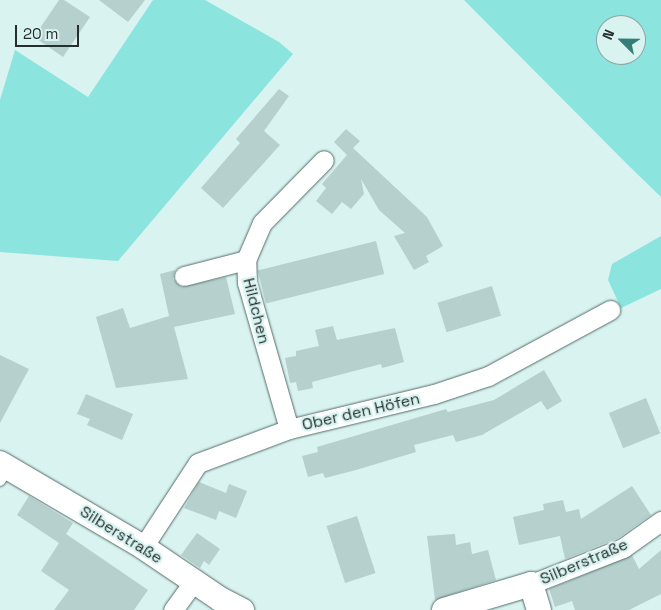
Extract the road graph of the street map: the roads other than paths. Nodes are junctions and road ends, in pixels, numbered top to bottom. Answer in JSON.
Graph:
{"nodes":[{"id":1,"x":324,"y":160,"type":"dead end"},
{"id":2,"x":246,"y":260,"type":"junction"},
{"id":3,"x":184,"y":276,"type":"dead end"},
{"id":4,"x":610,"y":310,"type":"dead end"},
{"id":5,"x":289,"y":429,"type":"junction"},
{"id":6,"x":3,"y":471,"type":"edge"},
{"id":7,"x":661,"y":521,"type":"edge"},
{"id":8,"x":143,"y":547,"type":"junction"},
{"id":9,"x":193,"y":582,"type":"junction"},
{"id":10,"x":531,"y":584,"type":"junction"},
{"id":11,"x":174,"y":610,"type":"edge"},
{"id":12,"x":242,"y":610,"type":"edge"},
{"id":13,"x":444,"y":610,"type":"edge"},
{"id":14,"x":539,"y":610,"type":"edge"}],
"edges":[{"from":1,"to":2,"type":"street","name":"Hildchen"},
{"from":2,"to":3,"type":"street"},
{"from":2,"to":5,"type":"street","name":"Hildchen"},
{"from":4,"to":5,"type":"street","name":"Ober den Höfen"},
{"from":5,"to":8,"type":"street","name":"Ober den Höfen"},
{"from":6,"to":8,"type":"street","name":"Silberstraße"},
{"from":7,"to":10,"type":"street","name":"Silberstraße"},
{"from":8,"to":9,"type":"street","name":"Silberstraße"},
{"from":9,"to":11,"type":"street"},
{"from":9,"to":12,"type":"street","name":"Silberstraße"},
{"from":10,"to":13,"type":"street","name":"Silberstraße"},
{"from":10,"to":14,"type":"street","name":"Silberstraße"}]}
